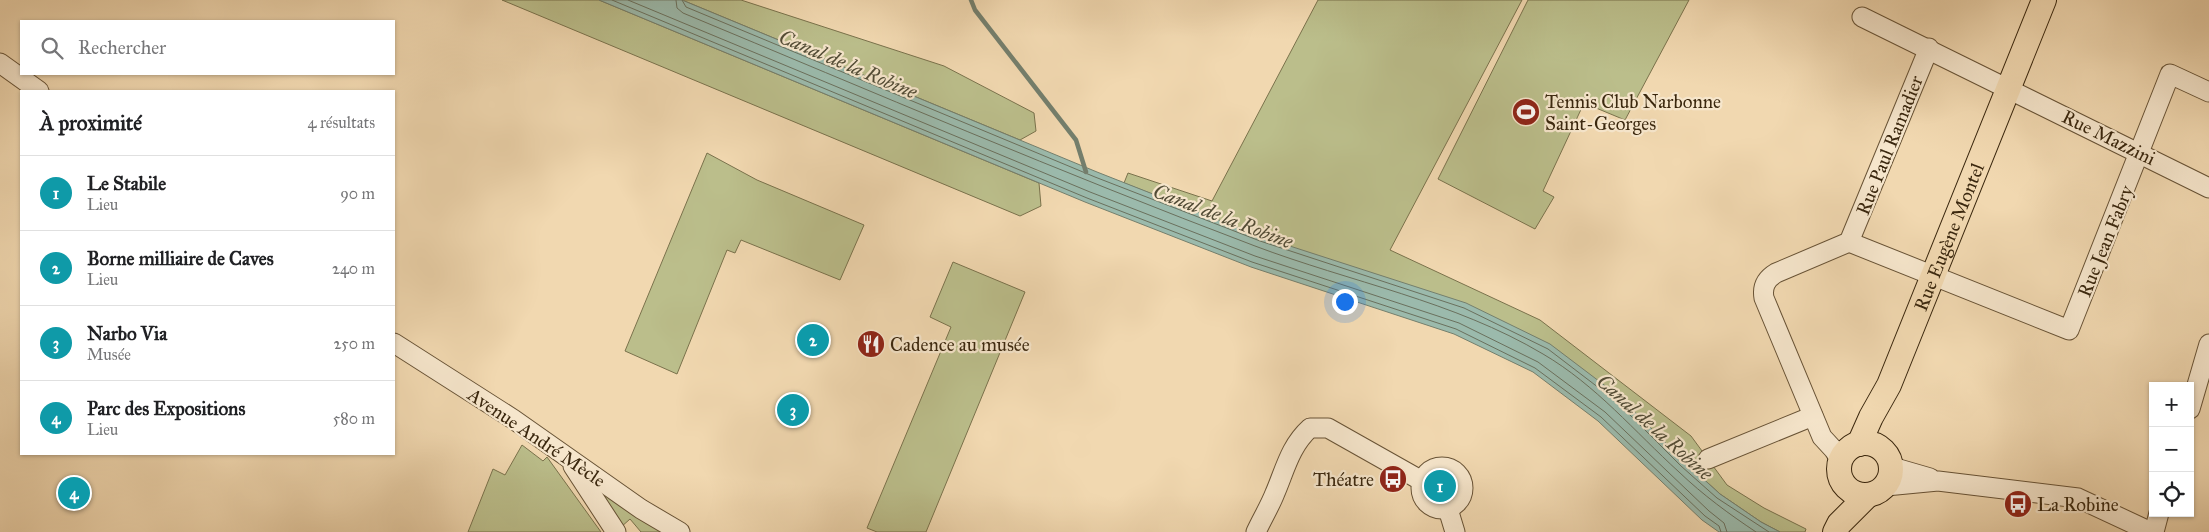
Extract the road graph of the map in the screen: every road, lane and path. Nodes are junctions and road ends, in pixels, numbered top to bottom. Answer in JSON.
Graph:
{"nodes":[{"id":1,"x":2044,"y":0,"type":"edge"},
{"id":2,"x":1862,"y":17,"type":"dead end"},
{"id":3,"x":1929,"y":48,"type":"junction"},
{"id":4,"x":0,"y":63,"type":"edge"},
{"id":5,"x":2009,"y":88,"type":"junction"},
{"id":6,"x":38,"y":90,"type":"edge"},
{"id":7,"x":2209,"y":92,"type":"edge"},
{"id":8,"x":2140,"y":152,"type":"junction"},
{"id":9,"x":2209,"y":188,"type":"edge"},
{"id":10,"x":1850,"y":242,"type":"junction"},
{"id":11,"x":1933,"y":276,"type":"junction"},
{"id":12,"x":395,"y":344,"type":"edge"},
{"id":13,"x":2209,"y":344,"type":"edge"},
{"id":14,"x":1889,"y":385,"type":"junction"},
{"id":15,"x":2194,"y":395,"type":"edge"},
{"id":16,"x":1813,"y":416,"type":"junction"},
{"id":17,"x":1859,"y":444,"type":"junction"},
{"id":18,"x":568,"y":458,"type":"junction"},
{"id":19,"x":1708,"y":459,"type":"dead end"},
{"id":20,"x":1841,"y":471,"type":"junction"},
{"id":21,"x":1883,"y":476,"type":"junction"},
{"id":22,"x":1422,"y":481,"type":"junction"},
{"id":23,"x":1448,"y":508,"type":"junction"},
{"id":24,"x":2158,"y":517,"type":"edge"},
{"id":25,"x":1837,"y":528,"type":"edge"},
{"id":26,"x":616,"y":532,"type":"edge"},
{"id":27,"x":680,"y":532,"type":"edge"},
{"id":28,"x":1256,"y":532,"type":"edge"},
{"id":29,"x":1455,"y":532,"type":"edge"},
{"id":30,"x":2152,"y":532,"type":"edge"}],
"edges":[{"from":1,"to":5,"type":"main road","name":"Rue Eugène Montel"},
{"from":2,"to":3,"type":"street","name":"Rue Mazzini"},
{"from":3,"to":5,"type":"street","name":"Rue Mazzini"},
{"from":3,"to":10,"type":"street","name":"Rue Paul Ramadier"},
{"from":4,"to":6,"type":"street"},
{"from":5,"to":8,"type":"street","name":"Rue Mazzini"},
{"from":5,"to":11,"type":"main road","name":"Rue Eugène Montel"},
{"from":7,"to":8,"type":"street","name":"Rue Jean Fabry"},
{"from":8,"to":9,"type":"street","name":"Rue Mazzini"},
{"from":8,"to":11,"type":"street","name":"Rue Jean Fabry"},
{"from":10,"to":11,"type":"street"},
{"from":10,"to":16,"type":"street"},
{"from":11,"to":14,"type":"main road","name":"Rue Eugène Montel"},
{"from":12,"to":18,"type":"street","name":"Avenue André Mècle"},
{"from":13,"to":15,"type":"street"},
{"from":14,"to":17,"type":"main road","name":"Rue Eugène Montel"},
{"from":14,"to":21,"type":"main road","name":"Rue Eugène Montel"},
{"from":16,"to":19,"type":"street"},
{"from":16,"to":20,"type":"street"},
{"from":17,"to":20,"type":"main road"},
{"from":17,"to":21,"type":"main road"},
{"from":18,"to":26,"type":"street"},
{"from":18,"to":27,"type":"street","name":"Avenue André Mècle"},
{"from":20,"to":21,"type":"main road"},
{"from":20,"to":25,"type":"main road"},
{"from":21,"to":25,"type":"main road"},
{"from":21,"to":30,"type":"street"},
{"from":22,"to":23,"type":"street"},
{"from":22,"to":23,"type":"street"},
{"from":22,"to":28,"type":"street"},
{"from":23,"to":29,"type":"street"},
{"from":24,"to":30,"type":"street"}]}
